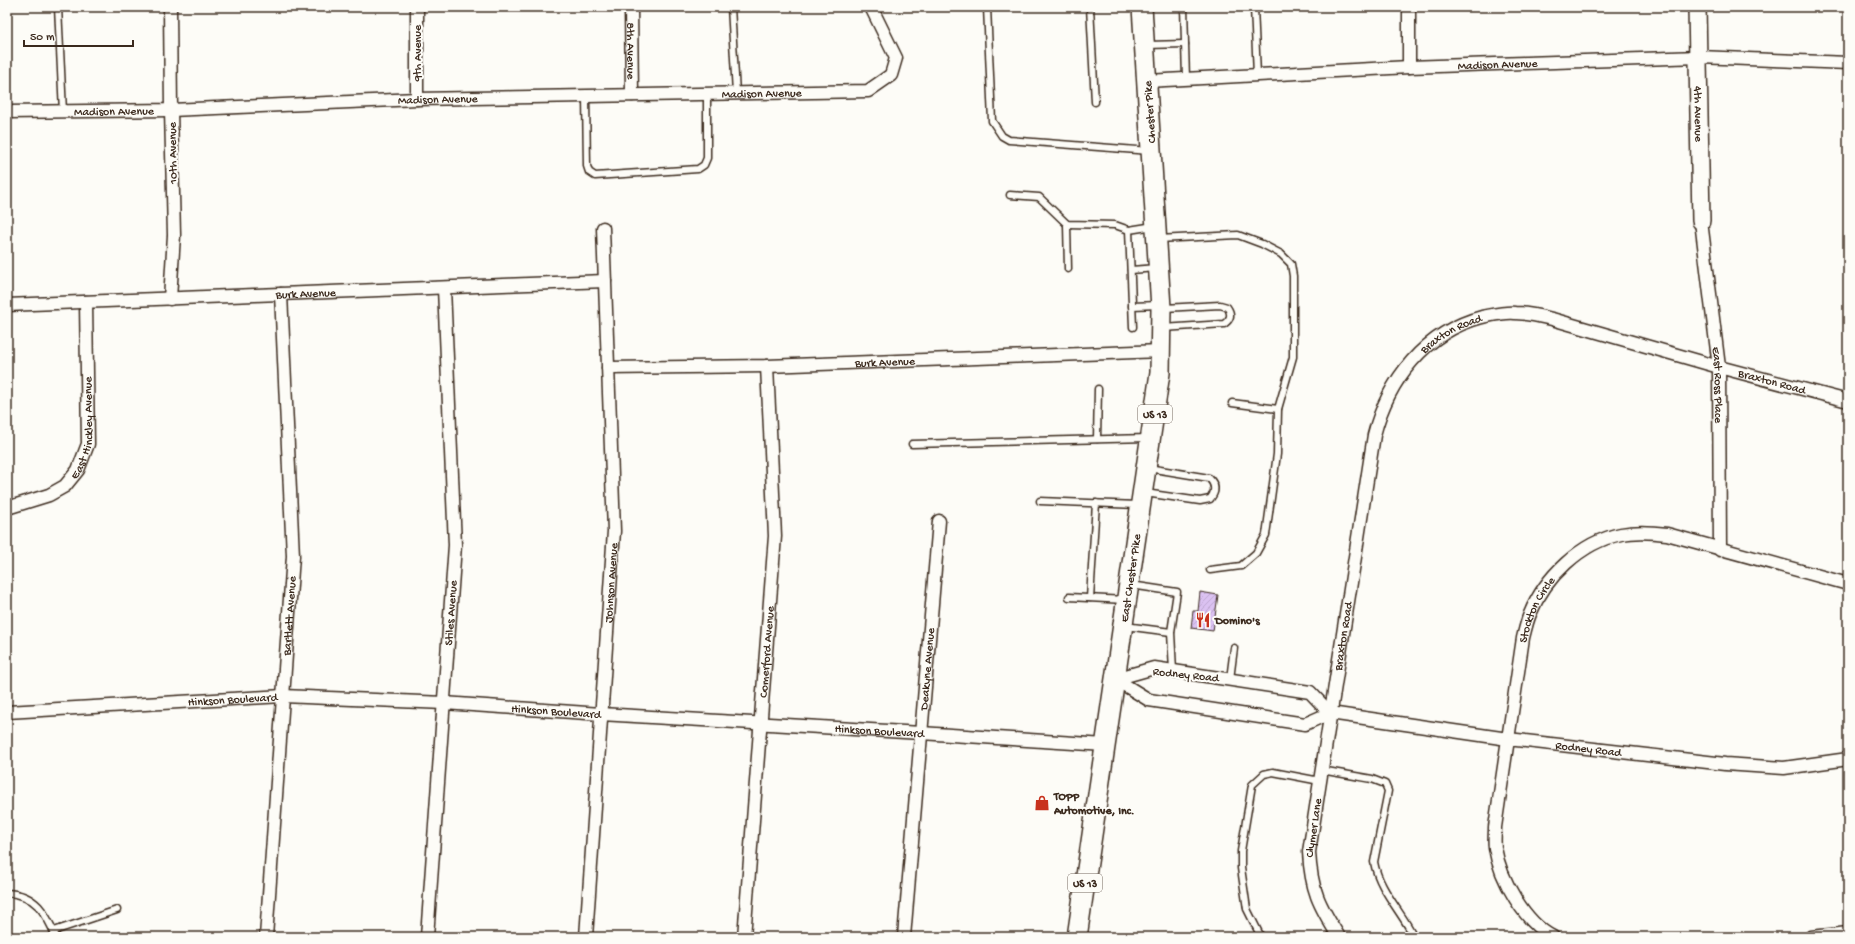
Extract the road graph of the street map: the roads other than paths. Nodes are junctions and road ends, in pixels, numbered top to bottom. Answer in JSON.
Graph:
{"nodes":[{"id":1,"x":58,"y":7,"type":"edge"},
{"id":2,"x":170,"y":7,"type":"edge"},
{"id":3,"x":417,"y":7,"type":"edge"},
{"id":4,"x":631,"y":7,"type":"edge"},
{"id":5,"x":731,"y":7,"type":"edge"},
{"id":6,"x":871,"y":7,"type":"edge"},
{"id":7,"x":987,"y":7,"type":"edge"},
{"id":8,"x":1090,"y":7,"type":"edge"},
{"id":9,"x":1142,"y":7,"type":"edge"},
{"id":10,"x":1184,"y":7,"type":"edge"},
{"id":11,"x":1254,"y":7,"type":"edge"},
{"id":12,"x":1409,"y":7,"type":"edge"},
{"id":13,"x":1697,"y":7,"type":"edge"},
{"id":14,"x":1185,"y":44,"type":"junction"},
{"id":15,"x":1145,"y":46,"type":"junction"},
{"id":16,"x":1699,"y":57,"type":"junction"},
{"id":17,"x":1848,"y":63,"type":"edge"},
{"id":18,"x":1409,"y":67,"type":"junction"},
{"id":19,"x":1257,"y":75,"type":"junction"},
{"id":20,"x":1186,"y":79,"type":"junction"},
{"id":21,"x":1147,"y":81,"type":"junction"},
{"id":22,"x":736,"y":93,"type":"junction"},
{"id":23,"x":707,"y":94,"type":"junction"},
{"id":24,"x":632,"y":95,"type":"junction"},
{"id":25,"x":586,"y":96,"type":"junction"},
{"id":26,"x":417,"y":99,"type":"junction"},
{"id":27,"x":1095,"y":102,"type":"dead end"},
{"id":28,"x":171,"y":110,"type":"junction"},
{"id":29,"x":7,"y":112,"type":"edge"},
{"id":30,"x":62,"y":112,"type":"junction"},
{"id":31,"x":1151,"y":151,"type":"junction"},
{"id":32,"x":1010,"y":195,"type":"dead end"},
{"id":33,"x":1701,"y":221,"type":"joint"},
{"id":34,"x":1067,"y":224,"type":"junction"},
{"id":35,"x":1156,"y":227,"type":"junction"},
{"id":36,"x":603,"y":228,"type":"dead end"},
{"id":37,"x":1128,"y":230,"type":"junction"},
{"id":38,"x":1158,"y":268,"type":"junction"},
{"id":39,"x":1068,"y":269,"type":"dead end"},
{"id":40,"x":1131,"y":270,"type":"junction"},
{"id":41,"x":605,"y":281,"type":"junction"},
{"id":42,"x":444,"y":288,"type":"junction"},
{"id":43,"x":281,"y":294,"type":"junction"},
{"id":44,"x":170,"y":299,"type":"junction"},
{"id":45,"x":86,"y":302,"type":"junction"},
{"id":46,"x":7,"y":305,"type":"edge"},
{"id":47,"x":1132,"y":306,"type":"junction"},
{"id":48,"x":1161,"y":306,"type":"junction"},
{"id":49,"x":1133,"y":327,"type":"dead end"},
{"id":50,"x":1162,"y":328,"type":"junction"},
{"id":51,"x":1162,"y":352,"type":"junction"},
{"id":52,"x":766,"y":366,"type":"junction"},
{"id":53,"x":1719,"y":367,"type":"junction"},
{"id":54,"x":608,"y":368,"type":"junction"},
{"id":55,"x":1098,"y":389,"type":"dead end"},
{"id":56,"x":1848,"y":401,"type":"edge"},
{"id":57,"x":1232,"y":402,"type":"dead end"},
{"id":58,"x":1278,"y":408,"type":"junction"},
{"id":59,"x":1151,"y":438,"type":"junction"},
{"id":60,"x":1097,"y":439,"type":"junction"},
{"id":61,"x":912,"y":444,"type":"dead end"},
{"id":62,"x":1147,"y":468,"type":"junction"},
{"id":63,"x":1142,"y":499,"type":"junction"},
{"id":64,"x":1040,"y":501,"type":"dead end"},
{"id":65,"x":1096,"y":503,"type":"junction"},
{"id":66,"x":7,"y":508,"type":"edge"},
{"id":67,"x":939,"y":521,"type":"dead end"},
{"id":68,"x":1720,"y":550,"type":"junction"},
{"id":69,"x":1210,"y":570,"type":"dead end"},
{"id":70,"x":1848,"y":584,"type":"edge"},
{"id":71,"x":1128,"y":592,"type":"junction"},
{"id":72,"x":1069,"y":597,"type":"dead end"},
{"id":73,"x":1090,"y":598,"type":"junction"},
{"id":74,"x":1123,"y":626,"type":"junction"},
{"id":75,"x":1171,"y":632,"type":"junction"},
{"id":76,"x":1234,"y":648,"type":"dead end"},
{"id":77,"x":1173,"y":671,"type":"junction"},
{"id":78,"x":1115,"y":679,"type":"junction"},
{"id":79,"x":1230,"y":679,"type":"junction"},
{"id":80,"x":283,"y":696,"type":"junction"},
{"id":81,"x":444,"y":703,"type":"junction"},
{"id":82,"x":7,"y":712,"type":"edge"},
{"id":83,"x":1330,"y":713,"type":"junction"},
{"id":84,"x":601,"y":714,"type":"junction"},
{"id":85,"x":760,"y":724,"type":"junction"},
{"id":86,"x":921,"y":733,"type":"junction"},
{"id":87,"x":1508,"y":739,"type":"junction"},
{"id":88,"x":1105,"y":746,"type":"junction"},
{"id":89,"x":1848,"y":759,"type":"edge"},
{"id":90,"x":1321,"y":775,"type":"junction"},
{"id":91,"x":7,"y":893,"type":"edge"},
{"id":92,"x":117,"y":910,"type":"dead end"},
{"id":93,"x":1848,"y":933,"type":"edge"},
{"id":94,"x":55,"y":934,"type":"edge"},
{"id":95,"x":266,"y":937,"type":"edge"},
{"id":96,"x":427,"y":937,"type":"edge"},
{"id":97,"x":586,"y":937,"type":"edge"},
{"id":98,"x":744,"y":937,"type":"edge"},
{"id":99,"x":904,"y":937,"type":"edge"},
{"id":100,"x":1076,"y":937,"type":"edge"},
{"id":101,"x":1261,"y":937,"type":"edge"},
{"id":102,"x":1339,"y":937,"type":"edge"},
{"id":103,"x":1414,"y":937,"type":"edge"},
{"id":104,"x":1554,"y":937,"type":"edge"},
{"id":105,"x":1811,"y":937,"type":"edge"}],
"edges":[{"from":1,"to":30,"type":"lane"},
{"from":2,"to":28,"type":"street","name":"10th Avenue"},
{"from":3,"to":26,"type":"street","name":"9th Avenue"},
{"from":4,"to":24,"type":"street","name":"8th Avenue"},
{"from":5,"to":22,"type":"lane"},
{"from":6,"to":22,"type":"street","name":"Madison Avenue"},
{"from":7,"to":31,"type":"lane"},
{"from":8,"to":27,"type":"lane"},
{"from":9,"to":15,"type":"main road","name":"Chester Pike","number":"US 13"},
{"from":10,"to":14,"type":"lane"},
{"from":11,"to":19,"type":"lane"},
{"from":12,"to":18,"type":"street"},
{"from":13,"to":16,"type":"street","name":"4th Avenue"},
{"from":14,"to":15,"type":"lane"},
{"from":14,"to":20,"type":"lane"},
{"from":15,"to":21,"type":"main road","name":"Chester Pike","number":"US 13"},
{"from":16,"to":17,"type":"street","name":"Madison Avenue"},
{"from":16,"to":18,"type":"street","name":"Madison Avenue"},
{"from":16,"to":33,"type":"street","name":"4th Avenue"},
{"from":18,"to":19,"type":"street","name":"Madison Avenue"},
{"from":19,"to":20,"type":"street","name":"Madison Avenue"},
{"from":20,"to":21,"type":"street","name":"Madison Avenue"},
{"from":21,"to":31,"type":"main road","name":"Chester Pike","number":"US 13"},
{"from":22,"to":23,"type":"street","name":"Madison Avenue"},
{"from":23,"to":24,"type":"street","name":"Madison Avenue"},
{"from":23,"to":25,"type":"lane"},
{"from":24,"to":25,"type":"street","name":"Madison Avenue"},
{"from":25,"to":26,"type":"street","name":"Madison Avenue"},
{"from":26,"to":28,"type":"street","name":"Madison Avenue"},
{"from":28,"to":30,"type":"street","name":"Madison Avenue"},
{"from":28,"to":44,"type":"street","name":"10th Avenue"},
{"from":29,"to":30,"type":"street","name":"Madison Avenue"},
{"from":31,"to":35,"type":"main road","name":"Chester Pike","number":"US 13"},
{"from":32,"to":34,"type":"lane"},
{"from":33,"to":53,"type":"street","name":"East Ross Place"},
{"from":34,"to":37,"type":"lane"},
{"from":34,"to":39,"type":"lane"},
{"from":35,"to":37,"type":"lane"},
{"from":35,"to":38,"type":"main road","name":"East Chester Pike","number":"US 13"},
{"from":35,"to":58,"type":"lane"},
{"from":36,"to":41,"type":"street","name":"Johnson Avenue"},
{"from":37,"to":40,"type":"lane"},
{"from":38,"to":40,"type":"lane"},
{"from":38,"to":48,"type":"main road","name":"East Chester Pike","number":"US 13"},
{"from":40,"to":47,"type":"lane"},
{"from":41,"to":42,"type":"street","name":"Burk Avenue"},
{"from":41,"to":54,"type":"street","name":"Johnson Avenue"},
{"from":42,"to":43,"type":"street","name":"Burk Avenue"},
{"from":42,"to":81,"type":"street","name":"Stiles Avenue"},
{"from":43,"to":44,"type":"street","name":"Burk Avenue"},
{"from":43,"to":80,"type":"street","name":"Bartlett Avenue"},
{"from":44,"to":45,"type":"street","name":"Burk Avenue"},
{"from":45,"to":46,"type":"street","name":"Burk Avenue"},
{"from":45,"to":66,"type":"street","name":"East Hinckley Avenue"},
{"from":47,"to":48,"type":"lane"},
{"from":47,"to":49,"type":"lane"},
{"from":48,"to":50,"type":"main road","name":"East Chester Pike","number":"US 13"},
{"from":48,"to":50,"type":"lane"},
{"from":50,"to":51,"type":"main road","name":"East Chester Pike","number":"US 13"},
{"from":51,"to":52,"type":"street","name":"Burk Avenue"},
{"from":51,"to":59,"type":"main road","name":"East Chester Pike","number":"US 13"},
{"from":52,"to":54,"type":"street","name":"Burk Avenue"},
{"from":52,"to":85,"type":"street","name":"Comerford Avenue"},
{"from":53,"to":56,"type":"street","name":"Braxton Road"},
{"from":53,"to":68,"type":"street","name":"East Ross Place"},
{"from":53,"to":83,"type":"street","name":"Braxton Road"},
{"from":54,"to":84,"type":"street","name":"Johnson Avenue"},
{"from":55,"to":60,"type":"lane"},
{"from":57,"to":58,"type":"lane"},
{"from":58,"to":69,"type":"lane"},
{"from":59,"to":60,"type":"lane"},
{"from":59,"to":62,"type":"main road","name":"East Chester Pike","number":"US 13"},
{"from":60,"to":61,"type":"lane"},
{"from":62,"to":63,"type":"main road","name":"East Chester Pike","number":"US 13"},
{"from":62,"to":63,"type":"lane"},
{"from":63,"to":65,"type":"lane"},
{"from":63,"to":71,"type":"main road","name":"East Chester Pike","number":"US 13"},
{"from":64,"to":65,"type":"lane"},
{"from":65,"to":73,"type":"lane"},
{"from":67,"to":86,"type":"street","name":"Deakyne Avenue"},
{"from":68,"to":70,"type":"street","name":"Stockton Circle"},
{"from":68,"to":87,"type":"street","name":"Stockton Circle"},
{"from":71,"to":73,"type":"lane"},
{"from":71,"to":74,"type":"main road","name":"East Chester Pike","number":"US 13"},
{"from":71,"to":75,"type":"lane"},
{"from":72,"to":73,"type":"lane"},
{"from":74,"to":75,"type":"lane"},
{"from":74,"to":78,"type":"main road","name":"East Chester Pike","number":"US 13"},
{"from":75,"to":77,"type":"lane"},
{"from":76,"to":79,"type":"lane"},
{"from":77,"to":78,"type":"street","name":"Rodney Road"},
{"from":77,"to":79,"type":"street","name":"Rodney Road"},
{"from":78,"to":83,"type":"street"},
{"from":78,"to":88,"type":"main road","name":"East Chester Pike","number":"US 13"},
{"from":79,"to":83,"type":"street","name":"Rodney Road"},
{"from":80,"to":81,"type":"street","name":"Hinkson Boulevard"},
{"from":80,"to":82,"type":"street","name":"Hinkson Boulevard"},
{"from":80,"to":95,"type":"street","name":"Bartlett Avenue"},
{"from":81,"to":84,"type":"street","name":"Hinkson Boulevard"},
{"from":81,"to":96,"type":"street","name":"Stiles Avenue"},
{"from":83,"to":87,"type":"street","name":"Rodney Road"},
{"from":83,"to":90,"type":"street","name":"Clymer Lane"},
{"from":84,"to":85,"type":"street","name":"Hinkson Boulevard"},
{"from":84,"to":97,"type":"street","name":"Johnson Avenue"},
{"from":85,"to":86,"type":"street","name":"Hinkson Boulevard"},
{"from":85,"to":98,"type":"street","name":"Comerford Avenue"},
{"from":86,"to":88,"type":"street","name":"Hinkson Boulevard"},
{"from":86,"to":99,"type":"street","name":"Deakyne Avenue"},
{"from":87,"to":89,"type":"street","name":"Rodney Road"},
{"from":87,"to":104,"type":"street","name":"Stockton Circle"},
{"from":88,"to":100,"type":"main road","name":"East Chester Pike","number":"US 13"},
{"from":90,"to":101,"type":"lane"},
{"from":90,"to":102,"type":"street","name":"Clymer Lane"},
{"from":90,"to":103,"type":"lane"},
{"from":91,"to":94,"type":"lane"},
{"from":92,"to":94,"type":"lane"},
{"from":93,"to":105,"type":"street"}]}
